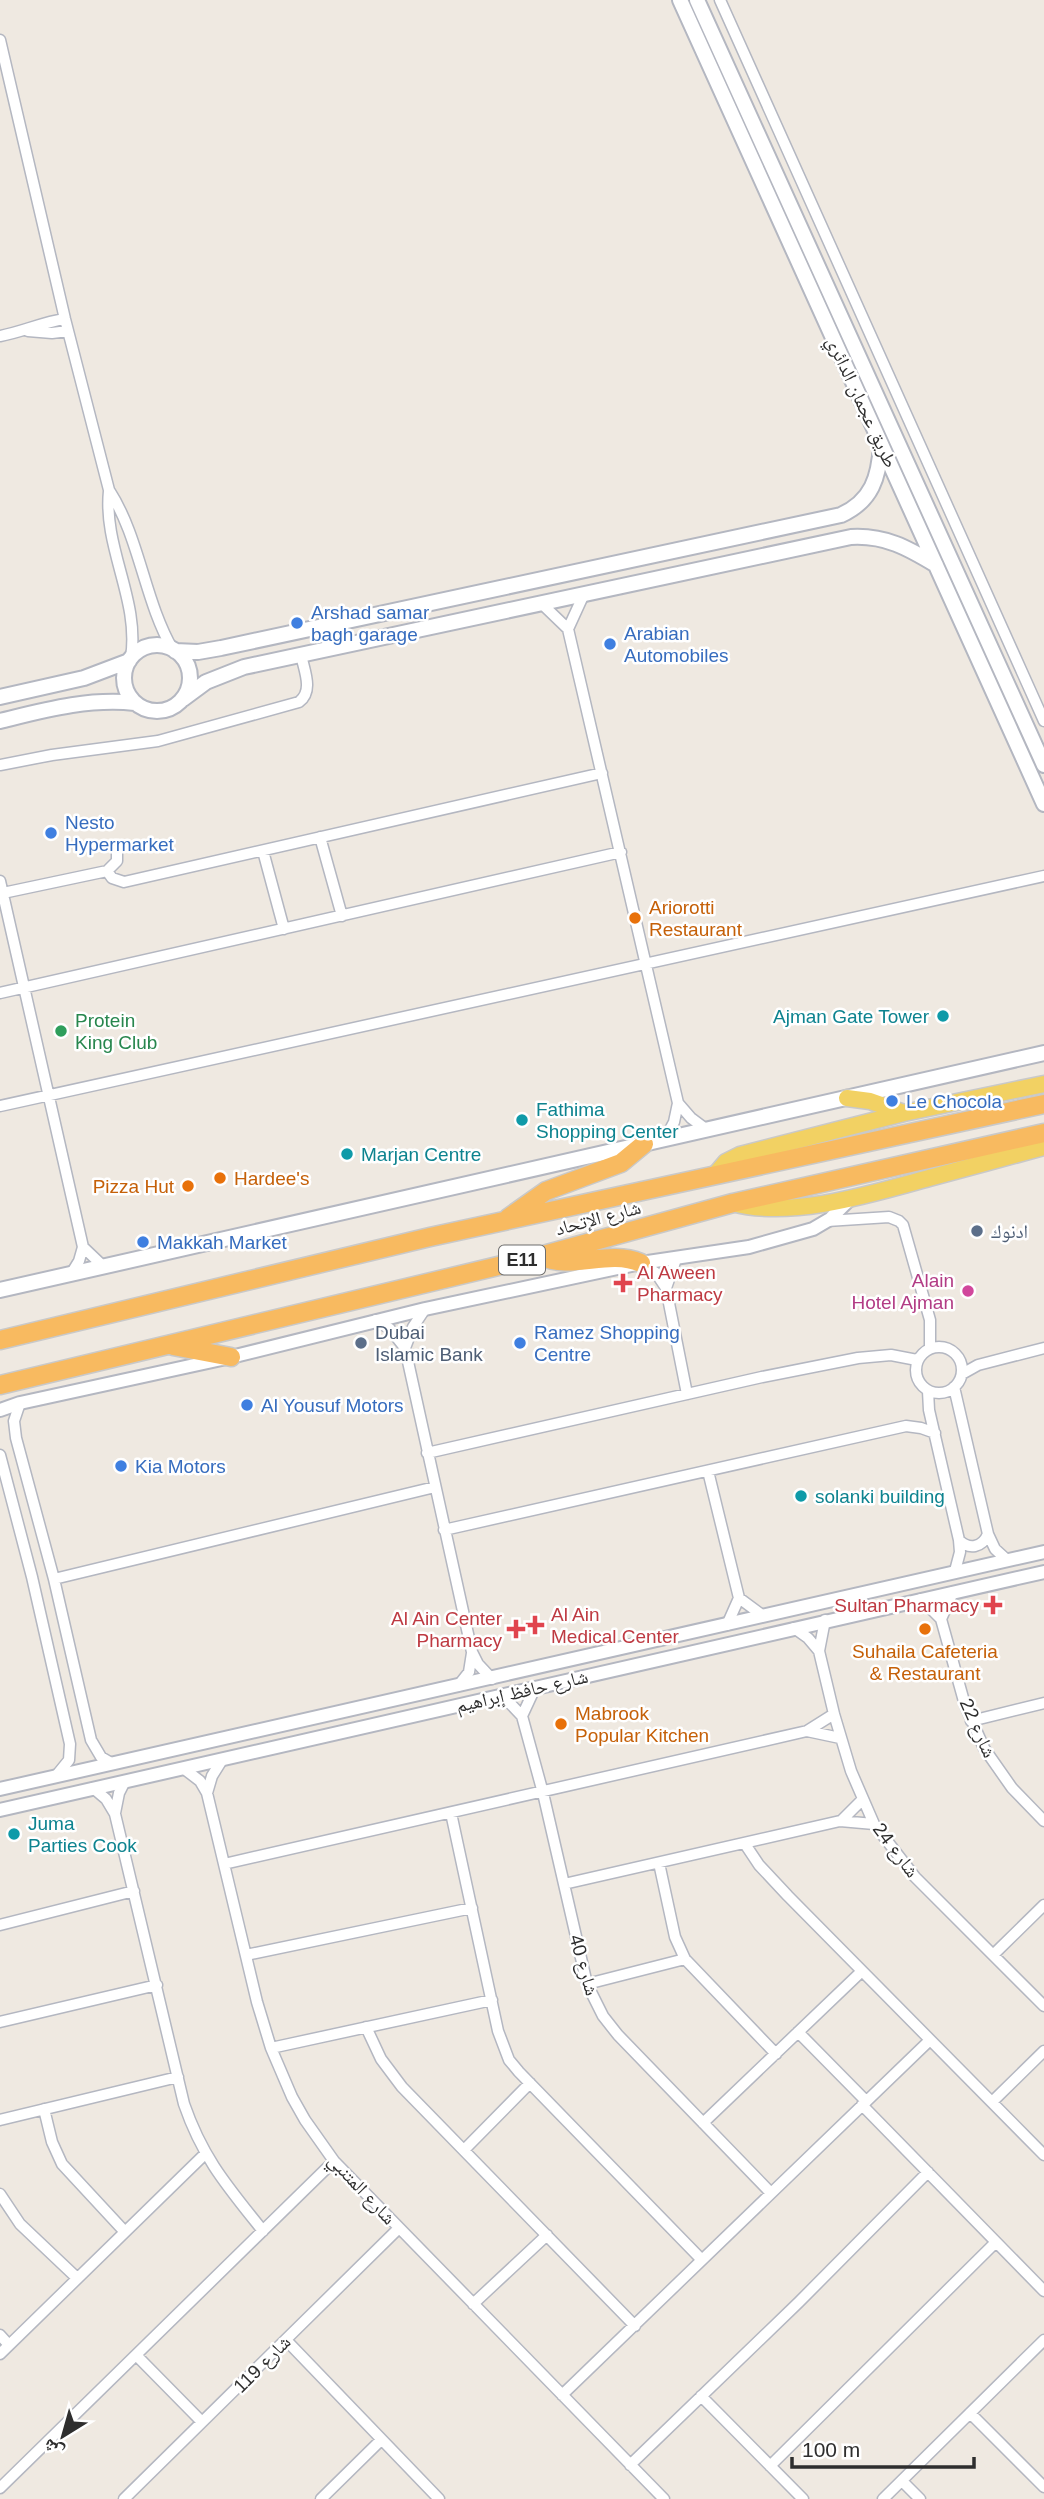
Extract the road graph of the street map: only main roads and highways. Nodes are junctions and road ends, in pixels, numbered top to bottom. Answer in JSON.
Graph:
{"nodes":[{"id":1,"x":680,"y":0,"type":"edge"},
{"id":2,"x":697,"y":0,"type":"edge"},
{"id":3,"x":881,"y":443,"type":"junction"},
{"id":4,"x":726,"y":540,"type":"junction"},
{"id":5,"x":937,"y":566,"type":"junction"},
{"id":6,"x":683,"y":573,"type":"junction"},
{"id":7,"x":174,"y":651,"type":"junction"},
{"id":8,"x":130,"y":659,"type":"junction"},
{"id":9,"x":0,"y":697,"type":"edge"},
{"id":10,"x":183,"y":699,"type":"junction"},
{"id":11,"x":135,"y":703,"type":"junction"},
{"id":12,"x":0,"y":721,"type":"edge"},
{"id":13,"x":1044,"y":765,"type":"edge"},
{"id":14,"x":1044,"y":804,"type":"edge"},
{"id":15,"x":1044,"y":1053,"type":"edge"},
{"id":16,"x":1043,"y":1083,"type":"edge"},
{"id":17,"x":847,"y":1098,"type":"junction"},
{"id":18,"x":1044,"y":1104,"type":"edge"},
{"id":19,"x":904,"y":1113,"type":"junction"},
{"id":20,"x":1044,"y":1133,"type":"edge"},
{"id":21,"x":644,"y":1144,"type":"junction"},
{"id":22,"x":1044,"y":1147,"type":"edge"},
{"id":23,"x":715,"y":1175,"type":"junction"},
{"id":24,"x":733,"y":1203,"type":"junction"},
{"id":25,"x":505,"y":1221,"type":"junction"},
{"id":26,"x":540,"y":1256,"type":"junction"},
{"id":27,"x":641,"y":1263,"type":"road end"},
{"id":28,"x":0,"y":1290,"type":"edge"},
{"id":29,"x":2,"y":1339,"type":"edge"},
{"id":30,"x":166,"y":1345,"type":"junction"},
{"id":31,"x":231,"y":1357,"type":"road end"},
{"id":32,"x":0,"y":1385,"type":"edge"}],
"edges":[{"from":1,"to":3,"type":"main road","name":"طريق عجمان الدائري"},
{"from":2,"to":13,"type":"main road","name":"طريق عجمان الدائري"},
{"from":3,"to":4,"type":"main road"},
{"from":3,"to":5,"type":"main road","name":"طريق عجمان الدائري"},
{"from":4,"to":6,"type":"main road"},
{"from":4,"to":7,"type":"main road"},
{"from":5,"to":6,"type":"main road"},
{"from":5,"to":14,"type":"main road","name":"طريق عجمان الدائري"},
{"from":6,"to":10,"type":"main road"},
{"from":7,"to":8,"type":"main road"},
{"from":7,"to":10,"type":"main road"},
{"from":8,"to":9,"type":"main road"},
{"from":8,"to":11,"type":"main road"},
{"from":10,"to":11,"type":"main road"},
{"from":11,"to":12,"type":"main road"},
{"from":15,"to":17,"type":"main road"},
{"from":16,"to":19,"type":"main road"},
{"from":17,"to":19,"type":"main road"},
{"from":17,"to":21,"type":"main road"},
{"from":18,"to":23,"type":"highway","name":"شارع الإتحاد","number":"E11"},
{"from":19,"to":23,"type":"main road"},
{"from":20,"to":24,"type":"highway","name":"شارع الإتحاد","number":"E11"},
{"from":21,"to":25,"type":"highway"},
{"from":21,"to":28,"type":"main road"},
{"from":22,"to":24,"type":"main road"},
{"from":23,"to":25,"type":"highway","name":"شارع الإتحاد","number":"E11"},
{"from":24,"to":26,"type":"highway","name":"شارع الإتحاد","number":"E11"},
{"from":25,"to":29,"type":"highway","name":"شارع الإتحاد","number":"E11"},
{"from":26,"to":27,"type":"highway"},
{"from":26,"to":30,"type":"highway","name":"شارع الإتحاد","number":"E11"},
{"from":30,"to":31,"type":"highway"},
{"from":30,"to":32,"type":"highway","name":"شارع الإتحاد","number":"E11"}]}
